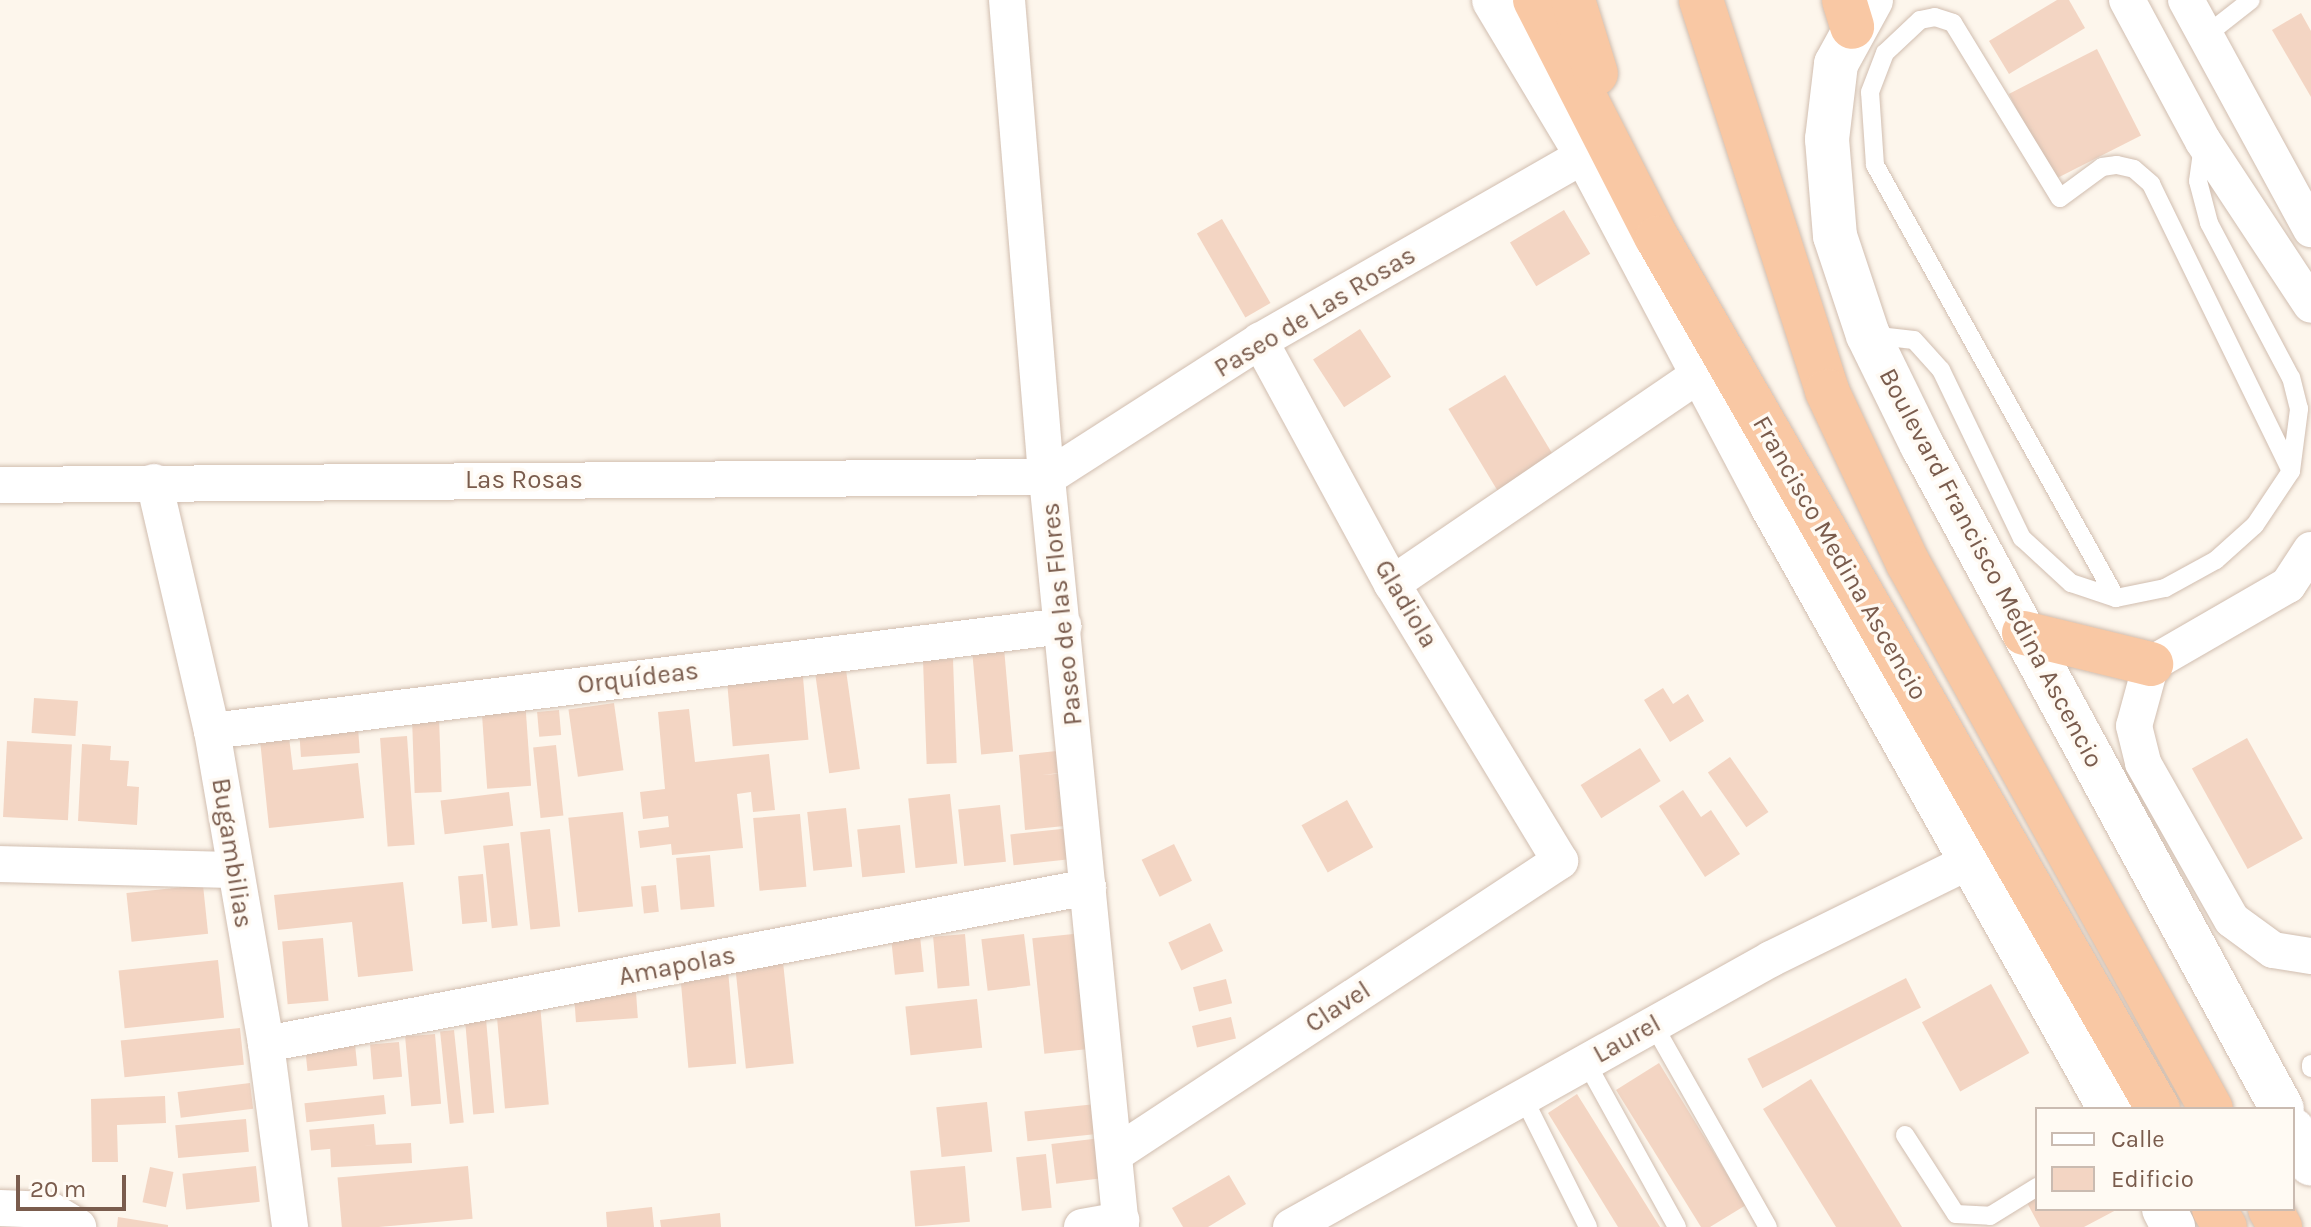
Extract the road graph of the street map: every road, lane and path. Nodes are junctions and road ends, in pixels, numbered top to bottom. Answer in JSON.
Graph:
{"nodes":[{"id":1,"x":1007,"y":0,"type":"edge"},
{"id":2,"x":1494,"y":0,"type":"edge"},
{"id":3,"x":1535,"y":0,"type":"edge"},
{"id":4,"x":1573,"y":0,"type":"edge"},
{"id":5,"x":1701,"y":0,"type":"edge"},
{"id":6,"x":2127,"y":0,"type":"edge"},
{"id":7,"x":2186,"y":0,"type":"edge"},
{"id":8,"x":2251,"y":0,"type":"edge"},
{"id":9,"x":1856,"y":9,"type":"edge"},
{"id":10,"x":2205,"y":36,"type":"junction"},
{"id":11,"x":2203,"y":141,"type":"junction"},
{"id":12,"x":1586,"y":154,"type":"junction"},
{"id":13,"x":2311,"y":229,"type":"edge"},
{"id":14,"x":1657,"y":238,"type":"junction"},
{"id":15,"x":2311,"y":305,"type":"edge"},
{"id":16,"x":1868,"y":335,"type":"junction"},
{"id":17,"x":1260,"y":341,"type":"junction"},
{"id":18,"x":1701,"y":373,"type":"junction"},
{"id":19,"x":2291,"y":471,"type":"junction"},
{"id":20,"x":1048,"y":477,"type":"junction"},
{"id":21,"x":154,"y":482,"type":"junction"},
{"id":22,"x":0,"y":485,"type":"edge"},
{"id":23,"x":2311,"y":550,"type":"edge"},
{"id":24,"x":2299,"y":578,"type":"edge"},
{"id":25,"x":1392,"y":584,"type":"junction"},
{"id":26,"x":2116,"y":598,"type":"junction"},
{"id":27,"x":1064,"y":626,"type":"junction"},
{"id":28,"x":2024,"y":633,"type":"junction"},
{"id":29,"x":2151,"y":664,"type":"junction"},
{"id":30,"x":212,"y":731,"type":"junction"},
{"id":31,"x":1560,"y":861,"type":"joint"},
{"id":32,"x":1968,"y":862,"type":"junction"},
{"id":33,"x":0,"y":864,"type":"edge"},
{"id":34,"x":233,"y":870,"type":"junction"},
{"id":35,"x":1088,"y":887,"type":"junction"},
{"id":36,"x":2311,"y":956,"type":"edge"},
{"id":37,"x":1653,"y":1024,"type":"junction"},
{"id":38,"x":266,"y":1044,"type":"junction"},
{"id":39,"x":1586,"y":1062,"type":"junction"},
{"id":40,"x":1523,"y":1097,"type":"junction"},
{"id":41,"x":2109,"y":1107,"type":"edge"},
{"id":42,"x":2157,"y":1107,"type":"edge"},
{"id":43,"x":2210,"y":1107,"type":"edge"},
{"id":44,"x":2281,"y":1107,"type":"edge"},
{"id":45,"x":2295,"y":1134,"type":"edge"},
{"id":46,"x":1905,"y":1135,"type":"dead end"},
{"id":47,"x":1115,"y":1154,"type":"junction"},
{"id":48,"x":2311,"y":1164,"type":"edge"},
{"id":49,"x":2035,"y":1188,"type":"edge"},
{"id":50,"x":0,"y":1208,"type":"edge"},
{"id":51,"x":64,"y":1219,"type":"edge"},
{"id":52,"x":1121,"y":1224,"type":"edge"},
{"id":53,"x":290,"y":1227,"type":"edge"},
{"id":54,"x":1082,"y":1227,"type":"edge"},
{"id":55,"x":1291,"y":1227,"type":"edge"},
{"id":56,"x":1588,"y":1227,"type":"edge"},
{"id":57,"x":1677,"y":1227,"type":"edge"},
{"id":58,"x":1768,"y":1227,"type":"edge"}],
"edges":[{"from":1,"to":20,"type":"street","name":"Paseo de las Flores"},
{"from":2,"to":12,"type":"main road","name":"Francisco Medina Ascencio"},
{"from":3,"to":14,"type":"highway","name":"Francisco Medina Ascencio"},
{"from":4,"to":14,"type":"highway"},
{"from":5,"to":43,"type":"highway","name":"Francisco Medina Ascencio"},
{"from":6,"to":11,"type":"street"},
{"from":7,"to":10,"type":"street"},
{"from":8,"to":10,"type":"lane"},
{"from":9,"to":16,"type":"main road","name":"Boulevard Francisco Medina Ascencio"},
{"from":10,"to":13,"type":"street"},
{"from":11,"to":15,"type":"street"},
{"from":11,"to":19,"type":"lane"},
{"from":12,"to":17,"type":"street","name":"Paseo de Las Rosas"},
{"from":12,"to":18,"type":"main road","name":"Francisco Medina Ascencio"},
{"from":14,"to":42,"type":"highway","name":"Francisco Medina Ascencio"},
{"from":16,"to":26,"type":"lane"},
{"from":16,"to":28,"type":"main road","name":"Boulevard Francisco Medina Ascencio"},
{"from":17,"to":20,"type":"street","name":"Paseo de Las Rosas"},
{"from":17,"to":25,"type":"street","name":"Gladiola"},
{"from":18,"to":25,"type":"street"},
{"from":18,"to":32,"type":"main road","name":"Francisco Medina Ascencio"},
{"from":19,"to":26,"type":"lane"},
{"from":19,"to":26,"type":"lane"},
{"from":20,"to":21,"type":"street","name":"Las Rosas"},
{"from":20,"to":27,"type":"street","name":"Paseo de las Flores"},
{"from":21,"to":22,"type":"street","name":"Las Rosas"},
{"from":21,"to":30,"type":"street","name":"Bugambilias"},
{"from":23,"to":24,"type":"street"},
{"from":24,"to":29,"type":"street"},
{"from":25,"to":31,"type":"street","name":"Gladiola"},
{"from":27,"to":30,"type":"street","name":"Orquídeas"},
{"from":27,"to":35,"type":"street","name":"Paseo de las Flores"},
{"from":28,"to":29,"type":"highway"},
{"from":28,"to":44,"type":"main road","name":"Boulevard Francisco Medina Ascencio"},
{"from":29,"to":36,"type":"street"},
{"from":30,"to":34,"type":"street","name":"Bugambilias"},
{"from":31,"to":47,"type":"street","name":"Clavel"},
{"from":32,"to":37,"type":"street","name":"Laurel"},
{"from":32,"to":41,"type":"main road","name":"Francisco Medina Ascencio"},
{"from":33,"to":34,"type":"street"},
{"from":34,"to":38,"type":"street","name":"Bugambilias"},
{"from":35,"to":38,"type":"street","name":"Amapolas"},
{"from":35,"to":47,"type":"street","name":"Paseo de las Flores"},
{"from":37,"to":39,"type":"street","name":"Laurel"},
{"from":37,"to":58,"type":"lane"},
{"from":38,"to":53,"type":"street","name":"Bugambilias"},
{"from":39,"to":40,"type":"street","name":"Laurel"},
{"from":39,"to":57,"type":"lane"},
{"from":40,"to":55,"type":"street","name":"Laurel"},
{"from":40,"to":56,"type":"lane"},
{"from":45,"to":48,"type":"main road"},
{"from":46,"to":49,"type":"lane"},
{"from":47,"to":52,"type":"street","name":"Paseo de las Flores"},
{"from":50,"to":51,"type":"street"},
{"from":52,"to":54,"type":"street"}]}
